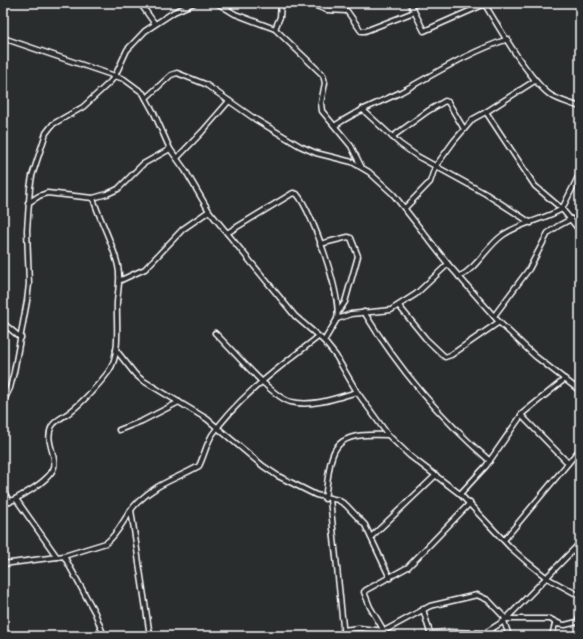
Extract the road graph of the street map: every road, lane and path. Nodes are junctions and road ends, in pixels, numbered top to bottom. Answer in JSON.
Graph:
{"nodes":[{"id":1,"x":140,"y":3,"type":"edge"},
{"id":2,"x":194,"y":3,"type":"edge"},
{"id":3,"x":217,"y":3,"type":"edge"},
{"id":4,"x":281,"y":3,"type":"edge"},
{"id":5,"x":308,"y":3,"type":"edge"},
{"id":6,"x":410,"y":3,"type":"edge"},
{"id":7,"x":485,"y":4,"type":"edge"},
{"id":8,"x":414,"y":12,"type":"junction"},
{"id":9,"x":155,"y":24,"type":"junction"},
{"id":10,"x":275,"y":29,"type":"junction"},
{"id":11,"x":3,"y":38,"type":"edge"},
{"id":12,"x":508,"y":39,"type":"junction"},
{"id":13,"x":116,"y":76,"type":"junction"},
{"id":14,"x":536,"y":80,"type":"junction"},
{"id":15,"x":146,"y":98,"type":"junction"},
{"id":16,"x":229,"y":101,"type":"junction"},
{"id":17,"x":580,"y":107,"type":"edge"},
{"id":18,"x":362,"y":109,"type":"junction"},
{"id":19,"x":486,"y":112,"type":"junction"},
{"id":20,"x":336,"y":126,"type":"junction"},
{"id":21,"x":464,"y":129,"type":"junction"},
{"id":22,"x":392,"y":137,"type":"junction"},
{"id":23,"x":170,"y":149,"type":"junction"},
{"id":24,"x":177,"y":158,"type":"junction"},
{"id":25,"x":361,"y":166,"type":"junction"},
{"id":26,"x":435,"y":167,"type":"junction"},
{"id":27,"x":580,"y":173,"type":"edge"},
{"id":28,"x":93,"y":198,"type":"junction"},
{"id":29,"x":28,"y":203,"type":"junction"},
{"id":30,"x":405,"y":208,"type":"junction"},
{"id":31,"x":562,"y":209,"type":"junction"},
{"id":32,"x":209,"y":211,"type":"junction"},
{"id":33,"x":571,"y":219,"type":"junction"},
{"id":34,"x":531,"y":223,"type":"junction"},
{"id":35,"x":580,"y":231,"type":"edge"},
{"id":36,"x":227,"y":233,"type":"junction"},
{"id":37,"x":320,"y":244,"type":"junction"},
{"id":38,"x":448,"y":264,"type":"junction"},
{"id":39,"x":459,"y":277,"type":"junction"},
{"id":40,"x":121,"y":280,"type":"junction"},
{"id":41,"x":398,"y":306,"type":"junction"},
{"id":42,"x":339,"y":311,"type":"junction"},
{"id":43,"x":364,"y":312,"type":"junction"},
{"id":44,"x":494,"y":316,"type":"junction"},
{"id":45,"x":337,"y":319,"type":"junction"},
{"id":46,"x":499,"y":322,"type":"junction"},
{"id":47,"x":3,"y":323,"type":"edge"},
{"id":48,"x":215,"y":333,"type":"dead end"},
{"id":49,"x":318,"y":337,"type":"junction"},
{"id":50,"x":21,"y":338,"type":"junction"},
{"id":51,"x":324,"y":342,"type":"junction"},
{"id":52,"x":116,"y":350,"type":"junction"},
{"id":53,"x":565,"y":379,"type":"junction"},
{"id":54,"x":262,"y":381,"type":"junction"},
{"id":55,"x":580,"y":391,"type":"edge"},
{"id":56,"x":357,"y":392,"type":"junction"},
{"id":57,"x":3,"y":402,"type":"edge"},
{"id":58,"x":179,"y":402,"type":"junction"},
{"id":59,"x":521,"y":415,"type":"junction"},
{"id":60,"x":219,"y":428,"type":"junction"},
{"id":61,"x":119,"y":430,"type":"dead end"},
{"id":62,"x":388,"y":435,"type":"junction"},
{"id":63,"x":580,"y":449,"type":"edge"},
{"id":64,"x":490,"y":461,"type":"junction"},
{"id":65,"x":568,"y":463,"type":"junction"},
{"id":66,"x":436,"y":475,"type":"junction"},
{"id":67,"x":3,"y":491,"type":"edge"},
{"id":68,"x":460,"y":494,"type":"junction"},
{"id":69,"x":327,"y":499,"type":"junction"},
{"id":70,"x":16,"y":500,"type":"junction"},
{"id":71,"x":10,"y":502,"type":"junction"},
{"id":72,"x":470,"y":503,"type":"junction"},
{"id":73,"x":3,"y":504,"type":"edge"},
{"id":74,"x":131,"y":510,"type":"junction"},
{"id":75,"x":371,"y":537,"type":"junction"},
{"id":76,"x":504,"y":540,"type":"junction"},
{"id":77,"x":580,"y":543,"type":"edge"},
{"id":78,"x":64,"y":556,"type":"junction"},
{"id":79,"x":58,"y":557,"type":"junction"},
{"id":80,"x":3,"y":564,"type":"edge"},
{"id":81,"x":390,"y":578,"type":"junction"},
{"id":82,"x":547,"y":578,"type":"junction"},
{"id":83,"x":580,"y":596,"type":"edge"},
{"id":84,"x":423,"y":609,"type":"junction"},
{"id":85,"x":580,"y":617,"type":"edge"},
{"id":86,"x":505,"y":620,"type":"junction"},
{"id":87,"x":578,"y":622,"type":"edge"},
{"id":88,"x":560,"y":624,"type":"junction"},
{"id":89,"x":343,"y":630,"type":"junction"},
{"id":90,"x":384,"y":631,"type":"junction"},
{"id":91,"x":448,"y":634,"type":"edge"},
{"id":92,"x":104,"y":636,"type":"edge"},
{"id":93,"x":150,"y":636,"type":"edge"},
{"id":94,"x":344,"y":636,"type":"edge"},
{"id":95,"x":387,"y":636,"type":"edge"},
{"id":96,"x":509,"y":636,"type":"edge"},
{"id":97,"x":552,"y":636,"type":"edge"}],
"edges":[{"from":1,"to":9,"type":"street"},
{"from":2,"to":9,"type":"street"},
{"from":3,"to":10,"type":"street"},
{"from":4,"to":10,"type":"street"},
{"from":5,"to":8,"type":"street"},
{"from":6,"to":8,"type":"street"},
{"from":7,"to":8,"type":"street"},
{"from":7,"to":12,"type":"street"},
{"from":9,"to":13,"type":"street"},
{"from":10,"to":20,"type":"street"},
{"from":11,"to":13,"type":"street"},
{"from":12,"to":14,"type":"street"},
{"from":12,"to":18,"type":"street"},
{"from":13,"to":15,"type":"street"},
{"from":13,"to":29,"type":"street"},
{"from":14,"to":17,"type":"street"},
{"from":14,"to":19,"type":"street"},
{"from":15,"to":16,"type":"street"},
{"from":15,"to":23,"type":"street"},
{"from":16,"to":24,"type":"street"},
{"from":16,"to":25,"type":"street"},
{"from":18,"to":20,"type":"street"},
{"from":18,"to":22,"type":"street"},
{"from":19,"to":21,"type":"street"},
{"from":19,"to":31,"type":"street"},
{"from":20,"to":25,"type":"street"},
{"from":21,"to":22,"type":"street"},
{"from":21,"to":26,"type":"street"},
{"from":22,"to":26,"type":"street"},
{"from":23,"to":24,"type":"street"},
{"from":23,"to":28,"type":"street"},
{"from":24,"to":32,"type":"street"},
{"from":25,"to":30,"type":"street"},
{"from":26,"to":30,"type":"street"},
{"from":26,"to":34,"type":"street"},
{"from":27,"to":31,"type":"street"},
{"from":28,"to":29,"type":"street"},
{"from":28,"to":40,"type":"street"},
{"from":29,"to":50,"type":"street"},
{"from":30,"to":38,"type":"street"},
{"from":31,"to":33,"type":"street"},
{"from":31,"to":34,"type":"street"},
{"from":32,"to":36,"type":"street"},
{"from":32,"to":40,"type":"street"},
{"from":33,"to":35,"type":"street"},
{"from":33,"to":44,"type":"street"},
{"from":34,"to":39,"type":"street"},
{"from":36,"to":37,"type":"street"},
{"from":36,"to":49,"type":"street"},
{"from":37,"to":42,"type":"street"},
{"from":37,"to":42,"type":"street"},
{"from":38,"to":39,"type":"street"},
{"from":38,"to":41,"type":"street"},
{"from":39,"to":44,"type":"street"},
{"from":40,"to":52,"type":"street"},
{"from":41,"to":43,"type":"street"},
{"from":41,"to":46,"type":"street"},
{"from":42,"to":45,"type":"street"},
{"from":43,"to":45,"type":"street"},
{"from":43,"to":64,"type":"street"},
{"from":44,"to":46,"type":"street"},
{"from":45,"to":51,"type":"street"},
{"from":46,"to":53,"type":"street"},
{"from":47,"to":50,"type":"street"},
{"from":48,"to":54,"type":"street"},
{"from":49,"to":51,"type":"street"},
{"from":49,"to":54,"type":"street"},
{"from":50,"to":57,"type":"street"},
{"from":51,"to":56,"type":"street"},
{"from":52,"to":58,"type":"street"},
{"from":52,"to":70,"type":"street"},
{"from":53,"to":55,"type":"street"},
{"from":53,"to":59,"type":"street"},
{"from":54,"to":56,"type":"street"},
{"from":54,"to":60,"type":"street"},
{"from":56,"to":62,"type":"street"},
{"from":58,"to":60,"type":"street"},
{"from":58,"to":61,"type":"street"},
{"from":59,"to":64,"type":"street"},
{"from":59,"to":65,"type":"street"},
{"from":60,"to":69,"type":"street"},
{"from":60,"to":74,"type":"street"},
{"from":62,"to":66,"type":"street"},
{"from":62,"to":69,"type":"street"},
{"from":63,"to":65,"type":"street"},
{"from":64,"to":68,"type":"street"},
{"from":65,"to":76,"type":"street"},
{"from":66,"to":68,"type":"street"},
{"from":66,"to":75,"type":"street"},
{"from":67,"to":71,"type":"street"},
{"from":68,"to":72,"type":"street"},
{"from":69,"to":75,"type":"street"},
{"from":69,"to":89,"type":"street"},
{"from":70,"to":71,"type":"street"},
{"from":70,"to":79,"type":"street"},
{"from":71,"to":73,"type":"street"},
{"from":72,"to":76,"type":"street"},
{"from":72,"to":81,"type":"street"},
{"from":74,"to":78,"type":"street"},
{"from":74,"to":93,"type":"street"},
{"from":75,"to":81,"type":"street"},
{"from":76,"to":82,"type":"street"},
{"from":77,"to":82,"type":"street"},
{"from":78,"to":79,"type":"street"},
{"from":78,"to":92,"type":"street"},
{"from":79,"to":80,"type":"street"},
{"from":81,"to":90,"type":"street"},
{"from":82,"to":83,"type":"street"},
{"from":82,"to":86,"type":"street"},
{"from":84,"to":86,"type":"street"},
{"from":84,"to":90,"type":"street"},
{"from":84,"to":91,"type":"street"},
{"from":85,"to":87,"type":"street"},
{"from":86,"to":88,"type":"street"},
{"from":86,"to":91,"type":"street"},
{"from":86,"to":96,"type":"street"},
{"from":87,"to":88,"type":"street"},
{"from":88,"to":97,"type":"street"},
{"from":89,"to":90,"type":"street"},
{"from":89,"to":94,"type":"street"},
{"from":90,"to":95,"type":"street"}]}
